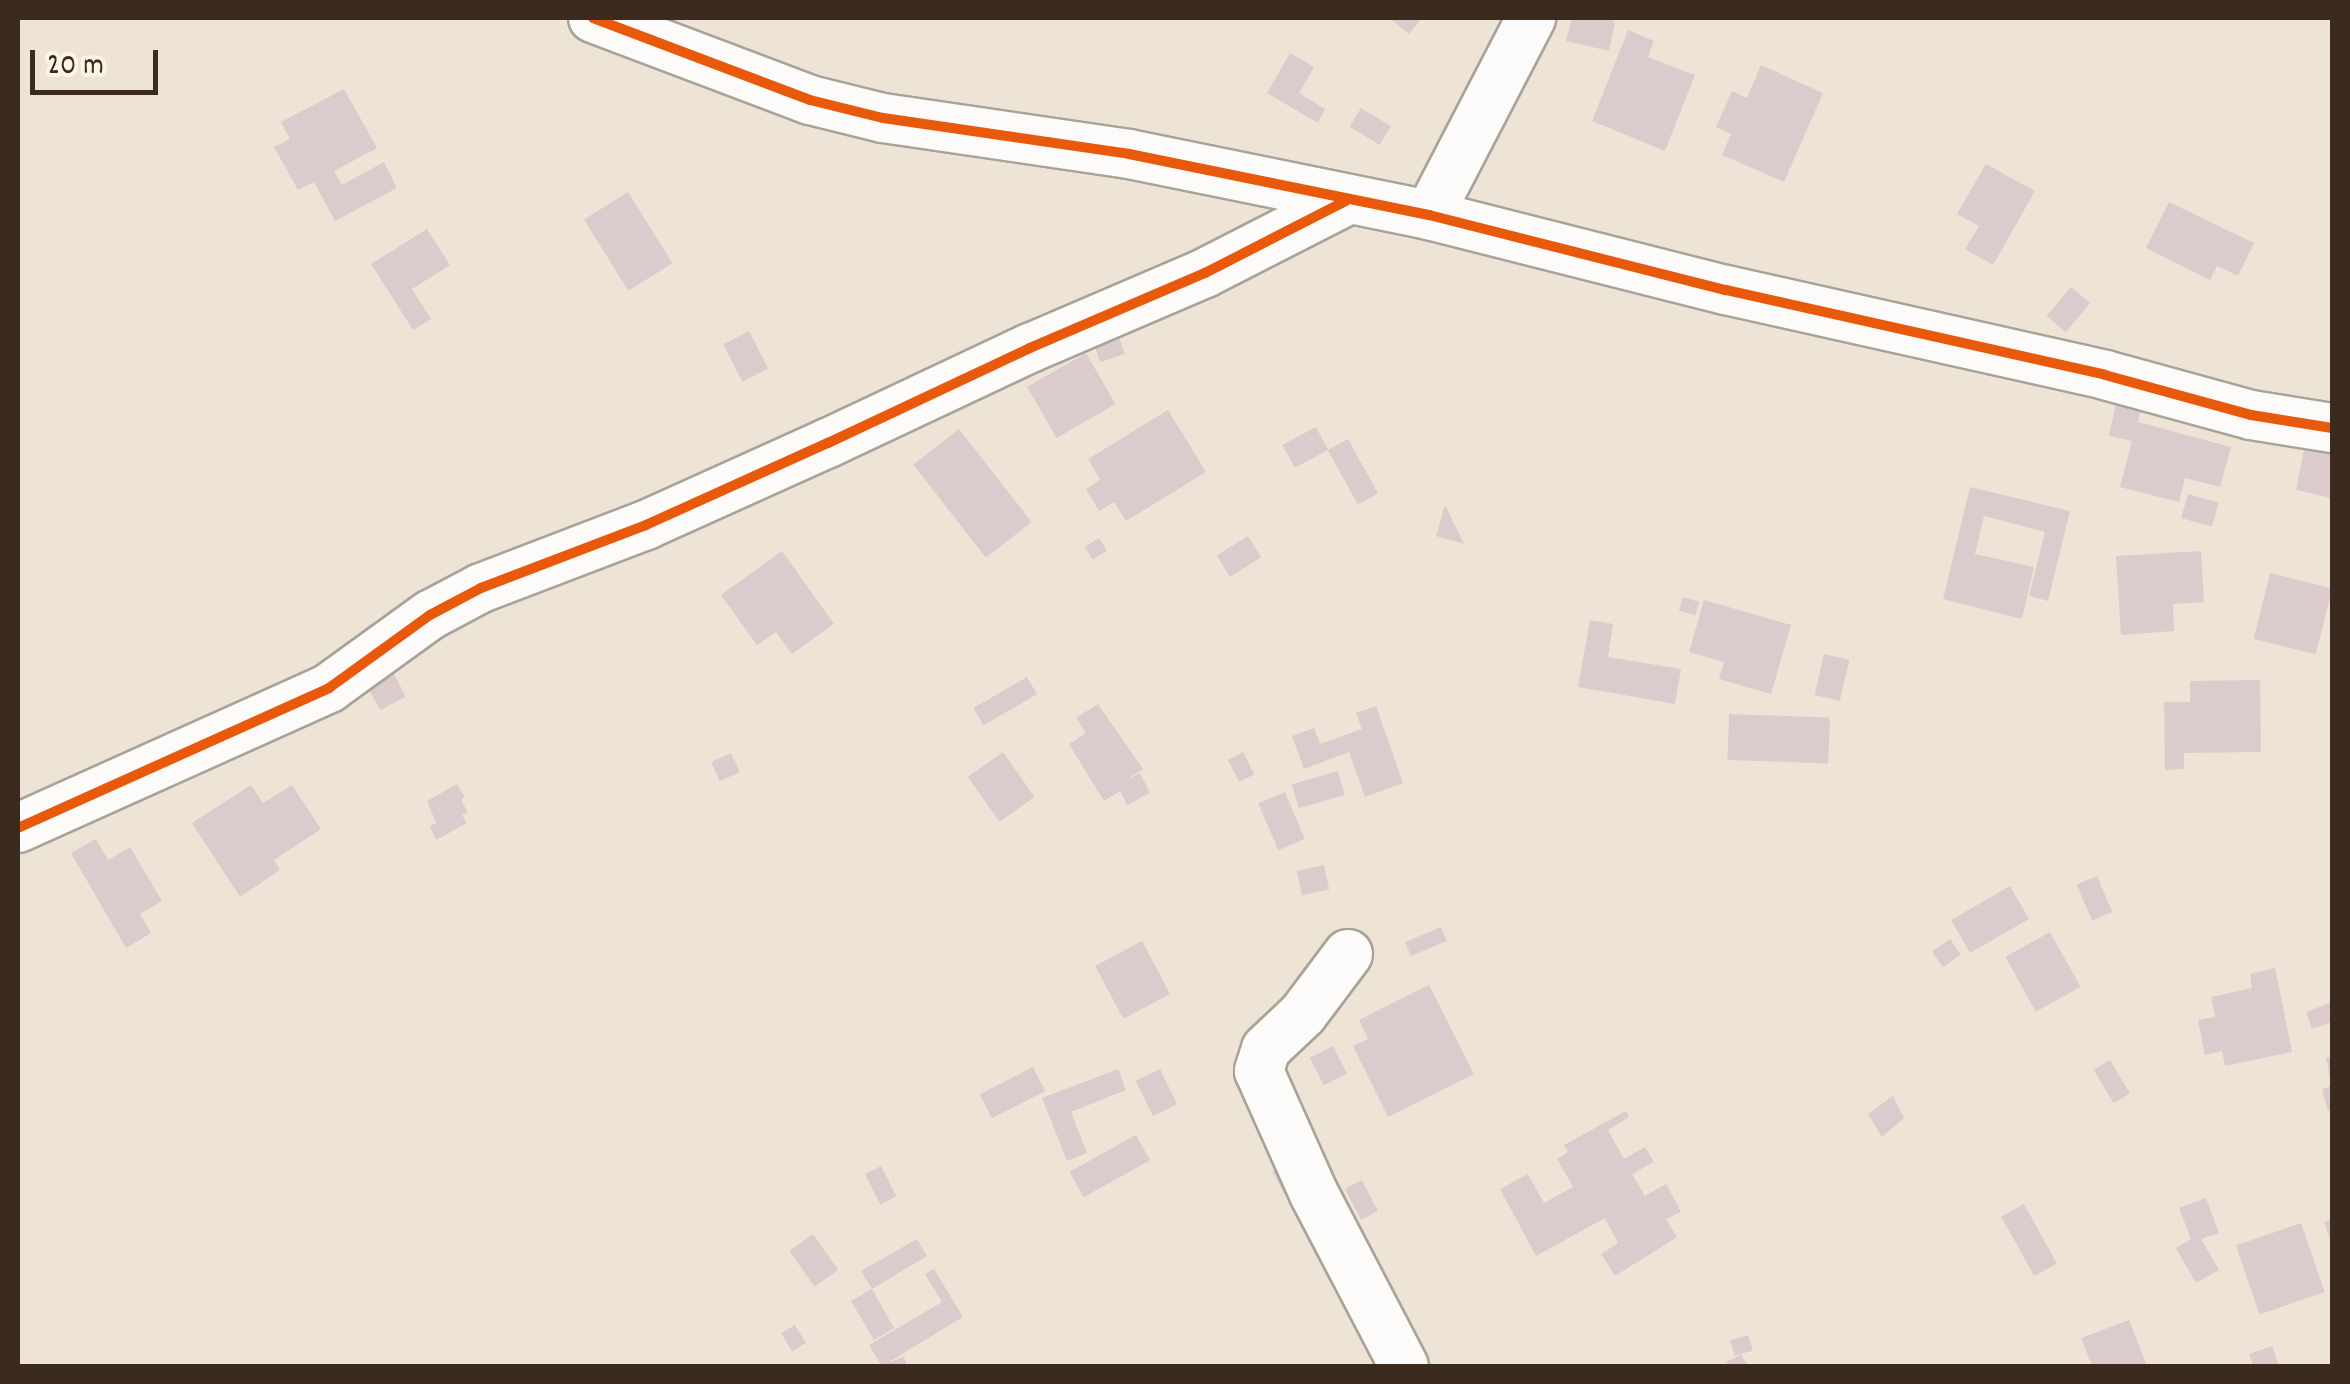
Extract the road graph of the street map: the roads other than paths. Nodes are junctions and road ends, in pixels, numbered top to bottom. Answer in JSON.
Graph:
{"nodes":[{"id":1,"x":593,"y":18,"type":"edge"},
{"id":2,"x":1531,"y":18,"type":"edge"},
{"id":3,"x":1346,"y":201,"type":"junction"},
{"id":4,"x":1429,"y":214,"type":"junction"},
{"id":5,"x":2332,"y":428,"type":"edge"},
{"id":6,"x":18,"y":828,"type":"edge"},
{"id":7,"x":1348,"y":954,"type":"dead end"},
{"id":8,"x":1404,"y":1366,"type":"edge"}],
"edges":[{"from":1,"to":3,"type":"street"},
{"from":2,"to":4,"type":"street"},
{"from":3,"to":4,"type":"street"},
{"from":3,"to":6,"type":"street"},
{"from":4,"to":5,"type":"street"},
{"from":7,"to":8,"type":"street"}]}
